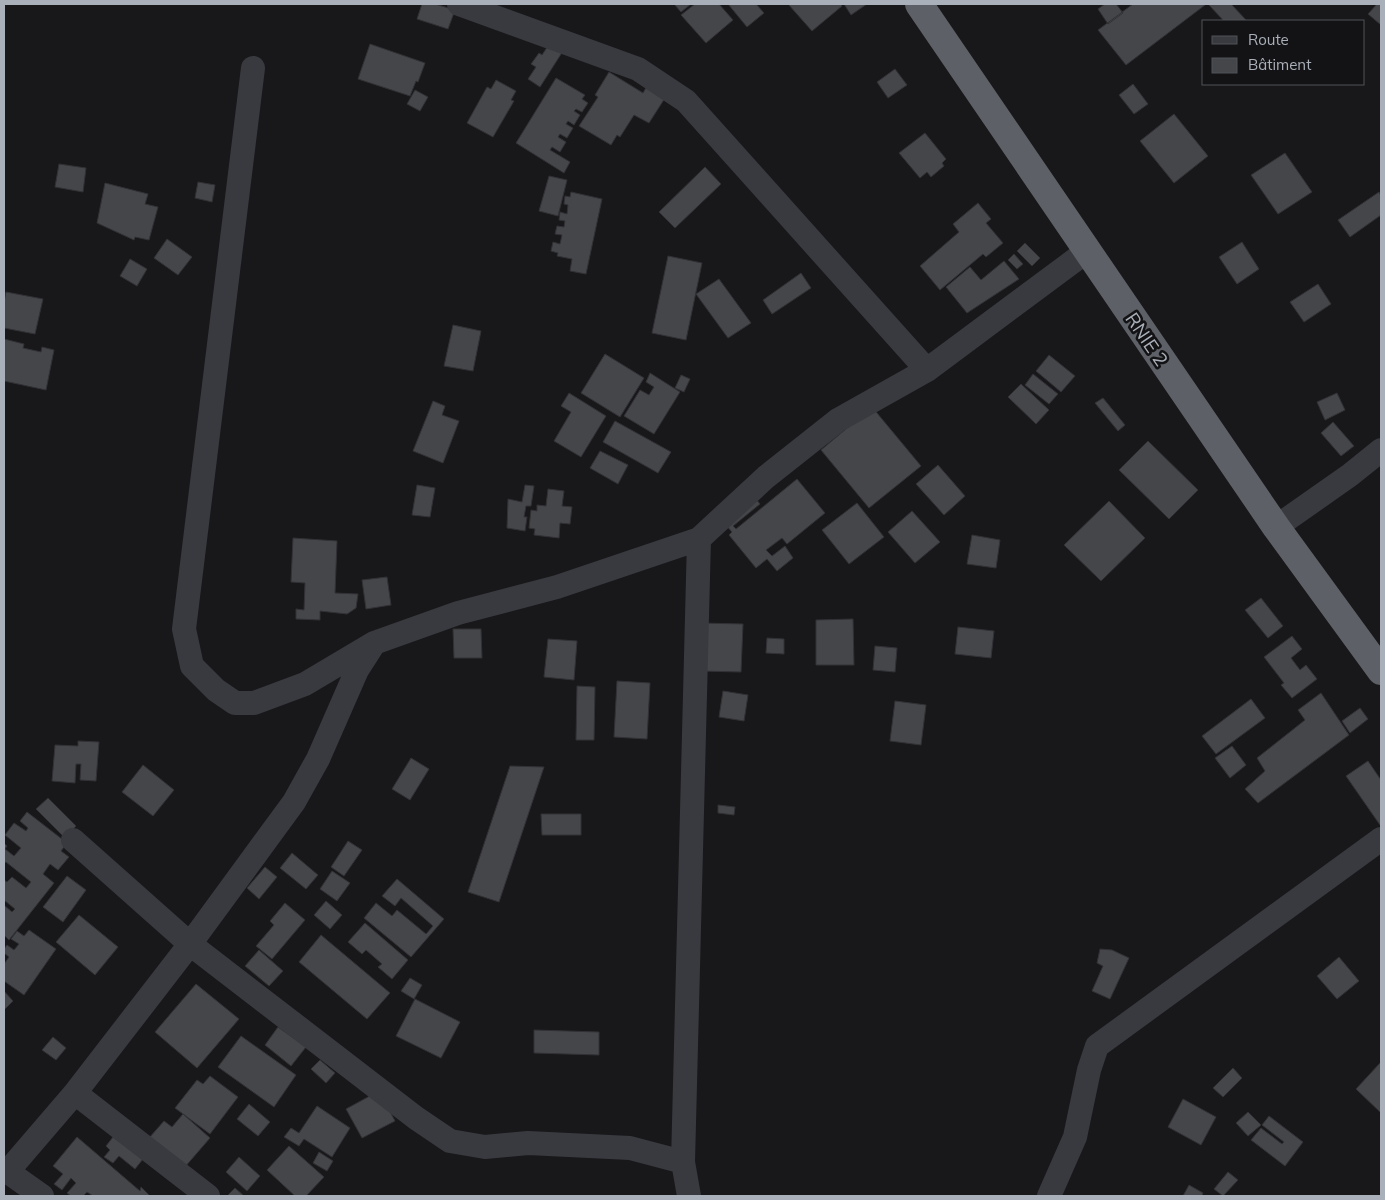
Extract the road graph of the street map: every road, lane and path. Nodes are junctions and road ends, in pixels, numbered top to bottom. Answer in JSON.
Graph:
{"nodes":[{"id":1,"x":459,"y":4,"type":"edge"},
{"id":2,"x":919,"y":4,"type":"edge"},
{"id":3,"x":253,"y":68,"type":"dead end"},
{"id":4,"x":1087,"y":251,"type":"junction"},
{"id":5,"x":927,"y":370,"type":"junction"},
{"id":6,"x":1381,"y":450,"type":"edge"},
{"id":7,"x":1276,"y":527,"type":"junction"},
{"id":8,"x":699,"y":539,"type":"junction"},
{"id":9,"x":374,"y":642,"type":"junction"},
{"id":10,"x":1381,"y":671,"type":"edge"},
{"id":11,"x":1381,"y":838,"type":"edge"},
{"id":12,"x":73,"y":840,"type":"dead end"},
{"id":13,"x":190,"y":944,"type":"junction"},
{"id":14,"x":75,"y":1093,"type":"junction"},
{"id":15,"x":683,"y":1162,"type":"junction"},
{"id":16,"x":6,"y":1170,"type":"edge"},
{"id":17,"x":42,"y":1196,"type":"edge"},
{"id":18,"x":208,"y":1196,"type":"edge"},
{"id":19,"x":689,"y":1196,"type":"edge"},
{"id":20,"x":1050,"y":1196,"type":"edge"}],
"edges":[{"from":1,"to":5,"type":"street"},
{"from":2,"to":4,"type":"highway","name":"RNIE 2","number":"RNIE 2"},
{"from":3,"to":9,"type":"street"},
{"from":4,"to":5,"type":"street"},
{"from":4,"to":7,"type":"highway","name":"RNIE 2","number":"RNIE 2"},
{"from":5,"to":8,"type":"street"},
{"from":6,"to":7,"type":"street"},
{"from":7,"to":10,"type":"highway","name":"RNIE 2","number":"RNIE 2"},
{"from":8,"to":9,"type":"street"},
{"from":8,"to":15,"type":"street"},
{"from":9,"to":13,"type":"street"},
{"from":11,"to":20,"type":"street"},
{"from":12,"to":13,"type":"street"},
{"from":13,"to":14,"type":"street"},
{"from":13,"to":15,"type":"street"},
{"from":14,"to":16,"type":"street"},
{"from":14,"to":18,"type":"street"},
{"from":15,"to":19,"type":"street"},
{"from":16,"to":17,"type":"street"}]}
